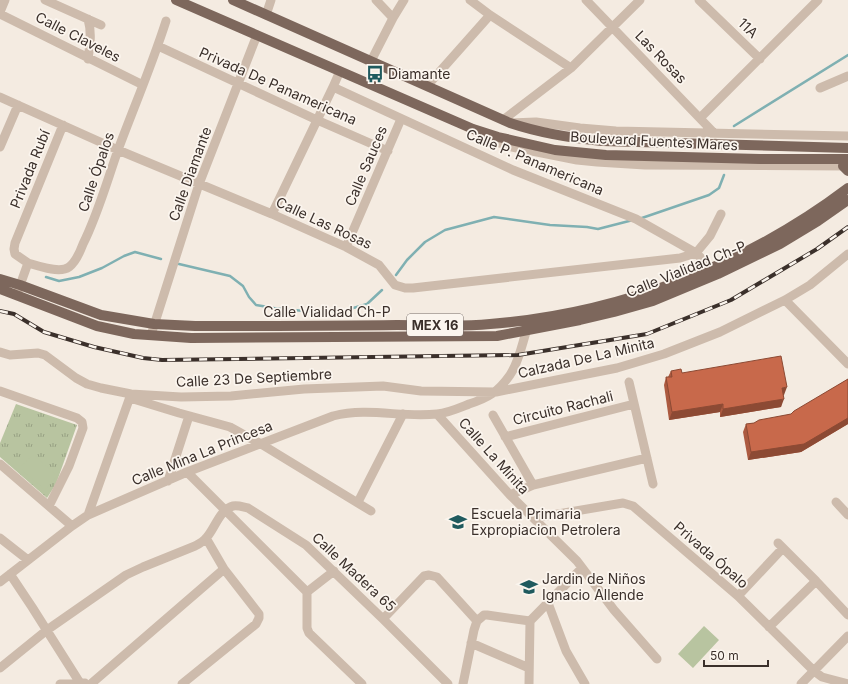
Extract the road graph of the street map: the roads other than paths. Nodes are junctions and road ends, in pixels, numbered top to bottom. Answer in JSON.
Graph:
{"nodes":[{"id":1,"x":5,"y":0,"type":"edge"},
{"id":2,"x":45,"y":0,"type":"edge"},
{"id":3,"x":176,"y":0,"type":"edge"},
{"id":4,"x":232,"y":0,"type":"edge"},
{"id":5,"x":271,"y":0,"type":"edge"},
{"id":6,"x":376,"y":0,"type":"edge"},
{"id":7,"x":404,"y":0,"type":"edge"},
{"id":8,"x":472,"y":0,"type":"edge"},
{"id":9,"x":586,"y":0,"type":"edge"},
{"id":10,"x":640,"y":0,"type":"edge"},
{"id":11,"x":700,"y":0,"type":"edge"},
{"id":12,"x":818,"y":0,"type":"edge"},
{"id":13,"x":0,"y":13,"type":"edge"},
{"id":14,"x":266,"y":15,"type":"junction"},
{"id":15,"x":490,"y":15,"type":"junction"},
{"id":16,"x":393,"y":18,"type":"junction"},
{"id":17,"x":88,"y":19,"type":"junction"},
{"id":18,"x":166,"y":21,"type":"dead end"},
{"id":19,"x":101,"y":25,"type":"dead end"},
{"id":20,"x":613,"y":27,"type":"junction"},
{"id":21,"x":257,"y":35,"type":"junction"},
{"id":22,"x":158,"y":46,"type":"junction"},
{"id":23,"x":88,"y":59,"type":"junction"},
{"id":24,"x":760,"y":59,"type":"junction"},
{"id":25,"x":371,"y":61,"type":"junction"},
{"id":26,"x":571,"y":68,"type":"junction"},
{"id":27,"x":340,"y":71,"type":"junction"},
{"id":28,"x":848,"y":76,"type":"edge"},
{"id":29,"x":239,"y":84,"type":"junction"},
{"id":30,"x":143,"y":85,"type":"junction"},
{"id":31,"x":427,"y":86,"type":"junction"},
{"id":32,"x":333,"y":87,"type":"junction"},
{"id":33,"x":820,"y":88,"type":"dead end"},
{"id":34,"x":0,"y":96,"type":"edge"},
{"id":35,"x":18,"y":105,"type":"junction"},
{"id":36,"x":700,"y":118,"type":"junction"},
{"id":37,"x":401,"y":119,"type":"junction"},
{"id":38,"x":317,"y":120,"type":"junction"},
{"id":39,"x":506,"y":121,"type":"junction"},
{"id":40,"x":62,"y":125,"type":"junction"},
{"id":41,"x":473,"y":129,"type":"junction"},
{"id":42,"x":715,"y":134,"type":"junction"},
{"id":43,"x":848,"y":136,"type":"edge"},
{"id":44,"x":0,"y":147,"type":"edge"},
{"id":45,"x":848,"y":148,"type":"edge"},
{"id":46,"x":118,"y":150,"type":"junction"},
{"id":47,"x":388,"y":151,"type":"junction"},
{"id":48,"x":847,"y":166,"type":"edge"},
{"id":49,"x":199,"y":184,"type":"junction"},
{"id":50,"x":848,"y":188,"type":"edge"},
{"id":51,"x":848,"y":200,"type":"edge"},
{"id":52,"x":272,"y":214,"type":"junction"},
{"id":53,"x":721,"y":214,"type":"dead end"},
{"id":54,"x":346,"y":247,"type":"junction"},
{"id":55,"x":696,"y":253,"type":"junction"},
{"id":56,"x":848,"y":254,"type":"edge"},
{"id":57,"x":28,"y":263,"type":"junction"},
{"id":58,"x":715,"y":271,"type":"junction"},
{"id":59,"x":0,"y":279,"type":"edge"},
{"id":60,"x":20,"y":284,"type":"junction"},
{"id":61,"x":0,"y":289,"type":"edge"},
{"id":62,"x":17,"y":295,"type":"junction"},
{"id":63,"x":785,"y":300,"type":"junction"},
{"id":64,"x":154,"y":324,"type":"junction"},
{"id":65,"x":528,"y":324,"type":"junction"},
{"id":66,"x":151,"y":335,"type":"junction"},
{"id":67,"x":0,"y":352,"type":"edge"},
{"id":68,"x":848,"y":364,"type":"edge"},
{"id":69,"x":629,"y":382,"type":"dead end"},
{"id":70,"x":0,"y":391,"type":"edge"},
{"id":71,"x":496,"y":392,"type":"junction"},
{"id":72,"x":130,"y":396,"type":"junction"},
{"id":73,"x":634,"y":404,"type":"junction"},
{"id":74,"x":403,"y":414,"type":"junction"},
{"id":75,"x":437,"y":414,"type":"junction"},
{"id":76,"x":493,"y":415,"type":"dead end"},
{"id":77,"x":189,"y":416,"type":"junction"},
{"id":78,"x":505,"y":437,"type":"junction"},
{"id":79,"x":261,"y":444,"type":"junction"},
{"id":80,"x":647,"y":458,"type":"junction"},
{"id":81,"x":0,"y":464,"type":"edge"},
{"id":82,"x":187,"y":472,"type":"junction"},
{"id":83,"x":168,"y":481,"type":"junction"},
{"id":84,"x":653,"y":484,"type":"dead end"},
{"id":85,"x":533,"y":485,"type":"junction"},
{"id":86,"x":510,"y":495,"type":"junction"},
{"id":87,"x":358,"y":502,"type":"junction"},
{"id":88,"x":836,"y":502,"type":"dead end"},
{"id":89,"x":49,"y":506,"type":"junction"},
{"id":90,"x":225,"y":510,"type":"junction"},
{"id":91,"x":371,"y":511,"type":"dead end"},
{"id":92,"x":88,"y":515,"type":"junction"},
{"id":93,"x":848,"y":515,"type":"edge"},
{"id":94,"x":534,"y":518,"type":"junction"},
{"id":95,"x":72,"y":526,"type":"junction"},
{"id":96,"x":0,"y":538,"type":"edge"},
{"id":97,"x":206,"y":538,"type":"junction"},
{"id":98,"x":28,"y":560,"type":"junction"},
{"id":99,"x":582,"y":568,"type":"junction"},
{"id":100,"x":224,"y":569,"type":"junction"},
{"id":101,"x":334,"y":571,"type":"junction"},
{"id":102,"x":10,"y":574,"type":"junction"},
{"id":103,"x":816,"y":581,"type":"junction"},
{"id":104,"x":0,"y":582,"type":"edge"},
{"id":105,"x":307,"y":592,"type":"junction"},
{"id":106,"x":738,"y":596,"type":"junction"},
{"id":107,"x":548,"y":602,"type":"junction"},
{"id":108,"x":848,"y":615,"type":"edge"},
{"id":109,"x":383,"y":619,"type":"junction"},
{"id":110,"x":477,"y":621,"type":"junction"},
{"id":111,"x":530,"y":621,"type":"junction"},
{"id":112,"x":769,"y":628,"type":"junction"},
{"id":113,"x":47,"y":630,"type":"junction"},
{"id":114,"x":848,"y":636,"type":"edge"},
{"id":115,"x":471,"y":643,"type":"junction"},
{"id":116,"x":657,"y":659,"type":"dead end"},
{"id":117,"x":0,"y":668,"type":"edge"},
{"id":118,"x":528,"y":668,"type":"junction"},
{"id":119,"x":814,"y":671,"type":"junction"},
{"id":120,"x":80,"y":683,"type":"junction"},
{"id":121,"x":60,"y":684,"type":"edge"},
{"id":122,"x":93,"y":684,"type":"edge"},
{"id":123,"x":182,"y":684,"type":"edge"},
{"id":124,"x":362,"y":684,"type":"edge"},
{"id":125,"x":448,"y":684,"type":"edge"},
{"id":126,"x":463,"y":684,"type":"edge"},
{"id":127,"x":529,"y":684,"type":"edge"},
{"id":128,"x":585,"y":684,"type":"edge"},
{"id":129,"x":801,"y":684,"type":"edge"},
{"id":130,"x":848,"y":684,"type":"edge"}],
"edges":[{"from":1,"to":13,"type":"street"},
{"from":2,"to":17,"type":"street"},
{"from":3,"to":21,"type":"main road","name":"Boulevard Fuentes Mares"},
{"from":4,"to":14,"type":"main road","name":"Boulevard Fuentes Mares"},
{"from":5,"to":14,"type":"street"},
{"from":6,"to":16,"type":"street"},
{"from":7,"to":16,"type":"street"},
{"from":8,"to":15,"type":"street"},
{"from":9,"to":20,"type":"street","name":"Las Rosas"},
{"from":10,"to":20,"type":"street"},
{"from":11,"to":24,"type":"street","name":"11A"},
{"from":12,"to":24,"type":"street"},
{"from":13,"to":23,"type":"street","name":"Calle Claveles"},
{"from":14,"to":25,"type":"main road","name":"Boulevard Fuentes Mares"},
{"from":15,"to":26,"type":"street"},
{"from":15,"to":31,"type":"street"},
{"from":16,"to":25,"type":"street"},
{"from":17,"to":19,"type":"street"},
{"from":17,"to":23,"type":"street"},
{"from":18,"to":22,"type":"street","name":"Calle Ópalos"},
{"from":20,"to":26,"type":"street"},
{"from":20,"to":36,"type":"street","name":"Las Rosas"},
{"from":21,"to":27,"type":"main road","name":"Boulevard Fuentes Mares"},
{"from":21,"to":29,"type":"street","name":"Calle Diamante"},
{"from":22,"to":29,"type":"street","name":"Privada De Panamericana"},
{"from":22,"to":30,"type":"street","name":"Calle Ópalos"},
{"from":23,"to":30,"type":"street","name":"Calle Claveles"},
{"from":24,"to":36,"type":"street"},
{"from":25,"to":31,"type":"main road","name":"Boulevard Fuentes Mares"},
{"from":26,"to":39,"type":"street"},
{"from":27,"to":32,"type":"street"},
{"from":27,"to":41,"type":"main road","name":"Boulevard Fuentes Mares"},
{"from":28,"to":33,"type":"street"},
{"from":29,"to":38,"type":"street","name":"Privada De Panamericana"},
{"from":29,"to":49,"type":"street","name":"Calle Diamante"},
{"from":30,"to":46,"type":"street","name":"Calle Ópalos"},
{"from":31,"to":39,"type":"main road","name":"Boulevard Fuentes Mares"},
{"from":32,"to":37,"type":"street","name":"Calle P. Panamericana"},
{"from":32,"to":38,"type":"street"},
{"from":34,"to":35,"type":"street","name":"Calle Las Rosas"},
{"from":35,"to":40,"type":"street","name":"Calle Las Rosas"},
{"from":35,"to":44,"type":"street"},
{"from":36,"to":42,"type":"street","name":"Las Rosas"},
{"from":37,"to":47,"type":"street","name":"Calle Sauces"},
{"from":37,"to":55,"type":"street","name":"Calle P. Panamericana"},
{"from":38,"to":47,"type":"street","name":"Privada De Panamericana"},
{"from":38,"to":52,"type":"street"},
{"from":39,"to":42,"type":"street"},
{"from":39,"to":45,"type":"main road","name":"Boulevard Fuentes Mares"},
{"from":40,"to":46,"type":"street","name":"Calle Las Rosas"},
{"from":40,"to":57,"type":"street","name":"Privada Rubí"},
{"from":41,"to":48,"type":"main road","name":"Boulevard Fuentes Mares"},
{"from":41,"to":48,"type":"street"},
{"from":42,"to":43,"type":"street"},
{"from":46,"to":49,"type":"street","name":"Calle Las Rosas"},
{"from":46,"to":57,"type":"street","name":"Calle Ópalos"},
{"from":47,"to":54,"type":"street","name":"Calle Sauces"},
{"from":49,"to":52,"type":"street","name":"Calle Las Rosas"},
{"from":49,"to":64,"type":"street","name":"Calle Diamante"},
{"from":50,"to":58,"type":"main road","name":"Calle Vialidad Ch-P","number":"MEX 16"},
{"from":51,"to":58,"type":"main road","name":"Calle Vialidad Ch-P","number":"MEX 16"},
{"from":52,"to":54,"type":"street","name":"Calle Las Rosas"},
{"from":53,"to":55,"type":"street"},
{"from":54,"to":55,"type":"street","name":"Calle Las Rosas"},
{"from":55,"to":58,"type":"street","name":"Calle P. Panamericana"},
{"from":56,"to":63,"type":"street","name":"Calzada De La Minita"},
{"from":57,"to":60,"type":"street"},
{"from":58,"to":65,"type":"main road","name":"Calle Vialidad Ch-P","number":"MEX 16"},
{"from":59,"to":60,"type":"main road","name":"Calle Vialidad Ch-P","number":"MEX 16"},
{"from":60,"to":62,"type":"street"},
{"from":60,"to":64,"type":"main road","name":"Calle Vialidad Ch-P","number":"MEX 16"},
{"from":61,"to":62,"type":"main road","name":"Calle Vialidad Ch-P","number":"MEX 16"},
{"from":62,"to":66,"type":"main road","name":"Calle Vialidad Ch-P","number":"MEX 16"},
{"from":63,"to":68,"type":"street"},
{"from":63,"to":71,"type":"street","name":"Calzada De La Minita"},
{"from":64,"to":65,"type":"main road","name":"Calle Vialidad Ch-P","number":"MEX 16"},
{"from":64,"to":66,"type":"street","name":"Calle Diamante"},
{"from":65,"to":66,"type":"main road","name":"Calle Vialidad Ch-P","number":"MEX 16"},
{"from":65,"to":71,"type":"street","name":"Calzada De La Minita"},
{"from":67,"to":72,"type":"street","name":"Calle 23 De Septiembre"},
{"from":69,"to":73,"type":"street","name":"Circuito Rachali"},
{"from":70,"to":89,"type":"street"},
{"from":71,"to":72,"type":"street","name":"Calle 23 De Septiembre"},
{"from":71,"to":75,"type":"street","name":"Calzada De La Minita"},
{"from":72,"to":77,"type":"street"},
{"from":72,"to":92,"type":"street"},
{"from":73,"to":78,"type":"street","name":"Circuito Rachali"},
{"from":73,"to":80,"type":"street","name":"Circuito Rachali"},
{"from":74,"to":75,"type":"street","name":"Calle Mina La Princesa"},
{"from":74,"to":79,"type":"street","name":"Calle Mina La Princesa"},
{"from":74,"to":87,"type":"street"},
{"from":75,"to":86,"type":"street","name":"Calle La Minita"},
{"from":76,"to":78,"type":"street"},
{"from":77,"to":79,"type":"street"},
{"from":77,"to":83,"type":"street"},
{"from":78,"to":85,"type":"street","name":"Circuito Rachali"},
{"from":79,"to":82,"type":"street","name":"Calle Mina La Princesa"},
{"from":79,"to":87,"type":"street"},
{"from":80,"to":84,"type":"street","name":"Circuito Rachali"},
{"from":80,"to":85,"type":"street"},
{"from":81,"to":89,"type":"street"},
{"from":82,"to":83,"type":"street","name":"Calle Mina La Princesa"},
{"from":82,"to":90,"type":"street"},
{"from":83,"to":92,"type":"street","name":"Calle Mina La Princesa"},
{"from":85,"to":86,"type":"street"},
{"from":86,"to":94,"type":"street","name":"Calle La Minita"},
{"from":87,"to":91,"type":"street"},
{"from":88,"to":93,"type":"street"},
{"from":89,"to":95,"type":"street"},
{"from":90,"to":97,"type":"street"},
{"from":90,"to":101,"type":"street","name":"Calle Madera 65"},
{"from":90,"to":105,"type":"street"},
{"from":92,"to":95,"type":"street","name":"Calle Mina La Princesa"},
{"from":94,"to":99,"type":"street","name":"Calle La Minita"},
{"from":94,"to":106,"type":"street","name":"Privada Ópalo"},
{"from":95,"to":98,"type":"street","name":"Calle Mina La Princesa"},
{"from":96,"to":98,"type":"street"},
{"from":97,"to":100,"type":"street"},
{"from":97,"to":113,"type":"street"},
{"from":98,"to":102,"type":"street","name":"Calle Mina La Princesa"},
{"from":99,"to":107,"type":"street"},
{"from":99,"to":116,"type":"street","name":"Calle La Minita"},
{"from":100,"to":122,"type":"street"},
{"from":100,"to":123,"type":"street"},
{"from":101,"to":105,"type":"street"},
{"from":101,"to":109,"type":"street","name":"Calle Madera 65"},
{"from":102,"to":104,"type":"street","name":"Calle Mina La Princesa"},
{"from":102,"to":113,"type":"street"},
{"from":103,"to":106,"type":"street"},
{"from":103,"to":108,"type":"street"},
{"from":103,"to":112,"type":"street"},
{"from":105,"to":124,"type":"street"},
{"from":106,"to":112,"type":"street","name":"Privada Ópalo"},
{"from":107,"to":111,"type":"street"},
{"from":107,"to":128,"type":"street"},
{"from":109,"to":110,"type":"street"},
{"from":109,"to":125,"type":"street","name":"Calle Madera 65"},
{"from":110,"to":111,"type":"street"},
{"from":110,"to":115,"type":"street"},
{"from":111,"to":118,"type":"street"},
{"from":112,"to":119,"type":"street","name":"Privada Ópalo"},
{"from":113,"to":117,"type":"street"},
{"from":113,"to":120,"type":"street"},
{"from":114,"to":119,"type":"street"},
{"from":115,"to":118,"type":"street"},
{"from":115,"to":126,"type":"street"},
{"from":118,"to":127,"type":"street"},
{"from":119,"to":129,"type":"street"},
{"from":119,"to":130,"type":"street","name":"Privada Ópalo"},
{"from":120,"to":121,"type":"street"},
{"from":120,"to":122,"type":"street"}]}
